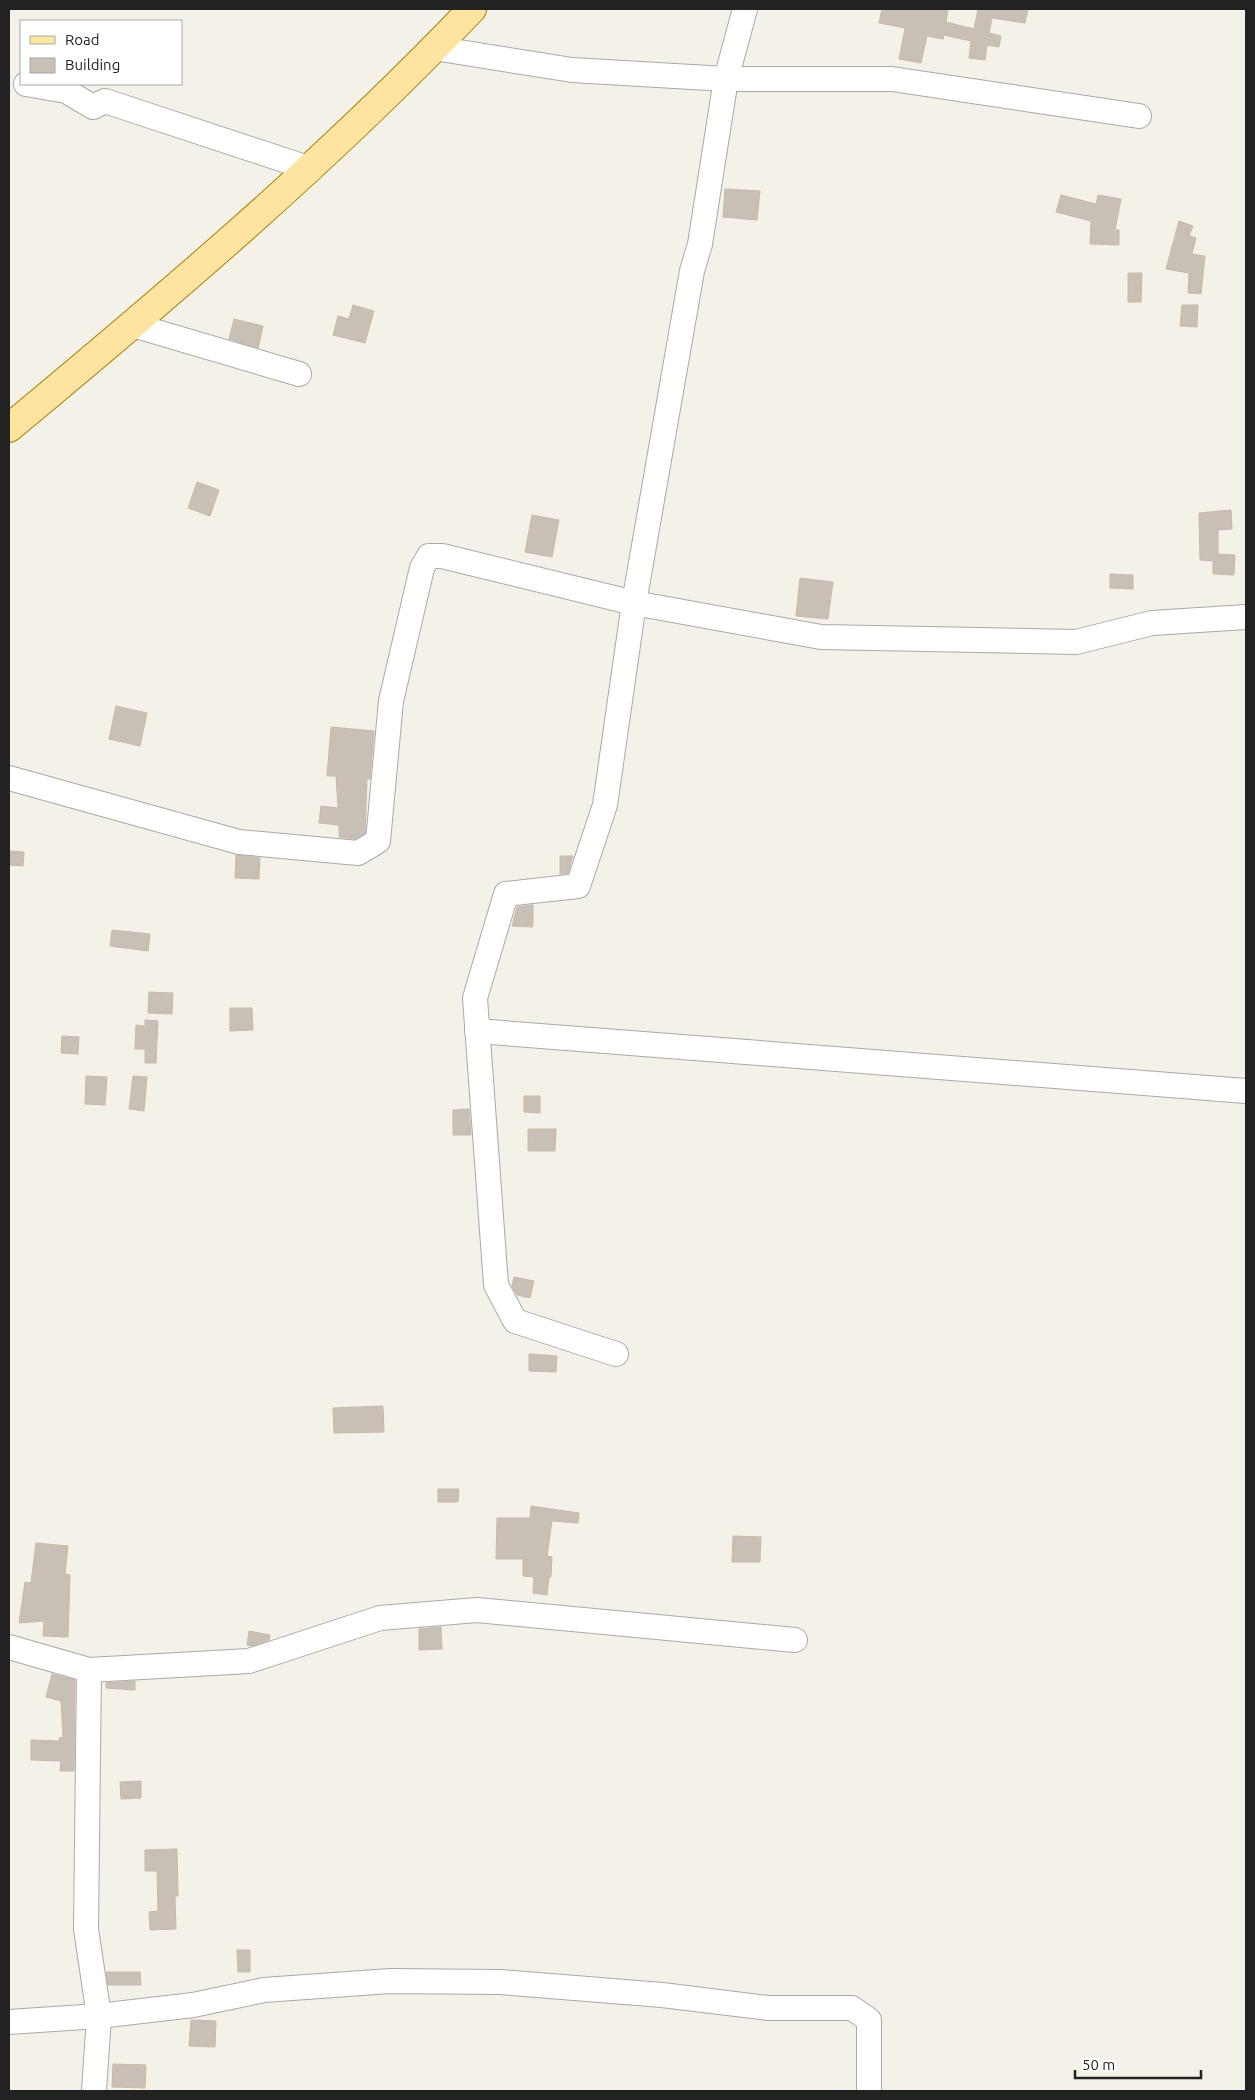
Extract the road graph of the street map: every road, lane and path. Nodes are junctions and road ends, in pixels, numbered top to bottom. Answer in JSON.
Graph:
{"nodes":[{"id":1,"x":472,"y":9,"type":"edge"},
{"id":2,"x":745,"y":9,"type":"edge"},
{"id":3,"x":434,"y":48,"type":"junction"},
{"id":4,"x":726,"y":79,"type":"junction"},
{"id":5,"x":32,"y":85,"type":"edge"},
{"id":6,"x":1139,"y":116,"type":"dead end"},
{"id":7,"x":311,"y":169,"type":"junction"},
{"id":8,"x":133,"y":325,"type":"junction"},
{"id":9,"x":299,"y":374,"type":"dead end"},
{"id":10,"x":9,"y":428,"type":"edge"},
{"id":11,"x":634,"y":603,"type":"junction"},
{"id":12,"x":1246,"y":617,"type":"edge"},
{"id":13,"x":9,"y":778,"type":"edge"},
{"id":14,"x":478,"y":1031,"type":"junction"},
{"id":15,"x":1246,"y":1090,"type":"edge"},
{"id":16,"x":616,"y":1354,"type":"dead end"},
{"id":17,"x":795,"y":1640,"type":"dead end"},
{"id":18,"x":9,"y":1647,"type":"edge"},
{"id":19,"x":89,"y":1670,"type":"junction"},
{"id":20,"x":99,"y":2016,"type":"junction"},
{"id":21,"x":9,"y":2022,"type":"edge"},
{"id":22,"x":94,"y":2091,"type":"edge"},
{"id":23,"x":869,"y":2091,"type":"edge"}],
"edges":[{"from":1,"to":3,"type":"main road"},
{"from":2,"to":4,"type":"street"},
{"from":3,"to":4,"type":"street"},
{"from":3,"to":7,"type":"main road"},
{"from":4,"to":6,"type":"street"},
{"from":4,"to":11,"type":"street"},
{"from":5,"to":7,"type":"street"},
{"from":7,"to":8,"type":"main road"},
{"from":8,"to":9,"type":"street"},
{"from":8,"to":10,"type":"main road"},
{"from":11,"to":12,"type":"street"},
{"from":11,"to":13,"type":"street"},
{"from":11,"to":14,"type":"street"},
{"from":14,"to":15,"type":"street"},
{"from":14,"to":16,"type":"street"},
{"from":17,"to":19,"type":"street"},
{"from":18,"to":19,"type":"street"},
{"from":19,"to":20,"type":"street"},
{"from":20,"to":21,"type":"street"},
{"from":20,"to":22,"type":"street"},
{"from":20,"to":23,"type":"street"}]}
